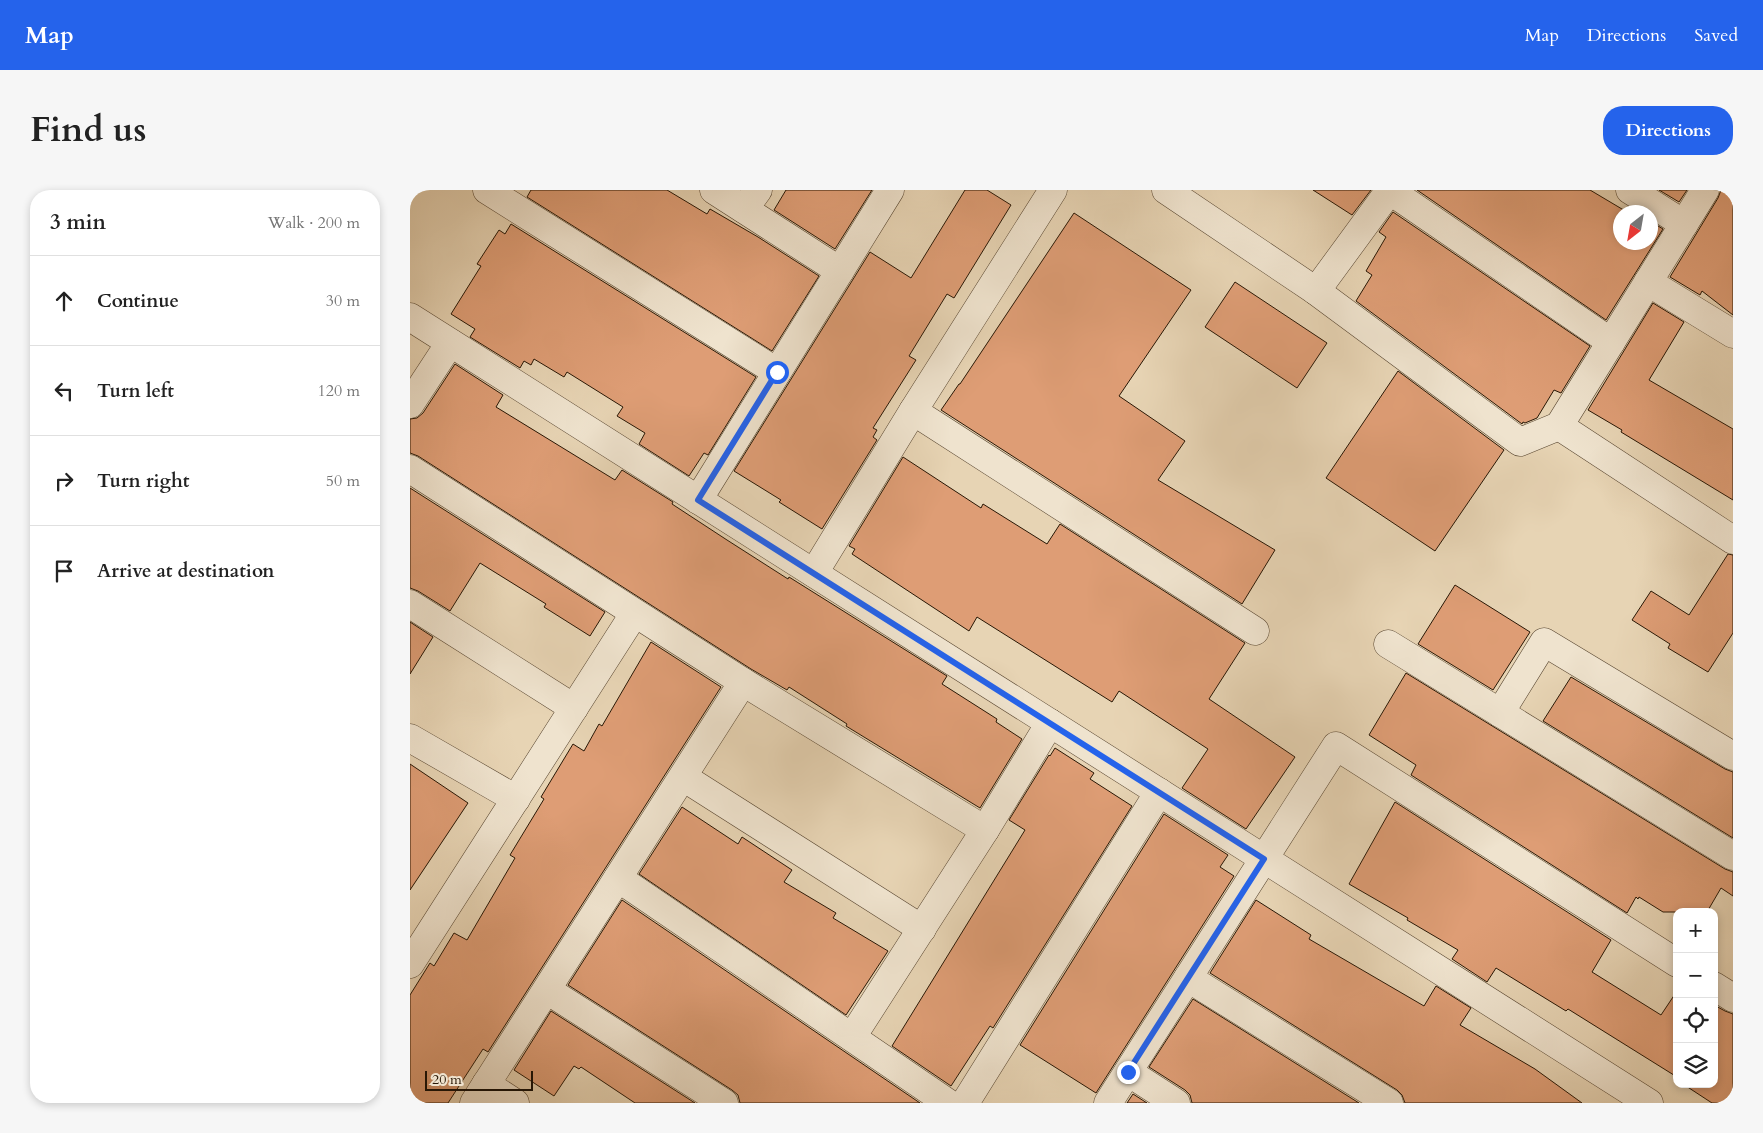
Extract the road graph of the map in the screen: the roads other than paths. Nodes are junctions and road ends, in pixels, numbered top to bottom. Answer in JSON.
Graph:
{"nodes":[{"id":1,"x":488,"y":190,"type":"edge"},
{"id":2,"x":714,"y":190,"type":"edge"},
{"id":3,"x":890,"y":190,"type":"edge"},
{"id":4,"x":1054,"y":190,"type":"edge"},
{"id":5,"x":1166,"y":190,"type":"edge"},
{"id":6,"x":1389,"y":190,"type":"edge"},
{"id":7,"x":1630,"y":190,"type":"edge"},
{"id":8,"x":1706,"y":190,"type":"edge"},
{"id":9,"x":751,"y":200,"type":"edge"},
{"id":10,"x":1684,"y":224,"type":"junction"},
{"id":11,"x":840,"y":271,"type":"junction"},
{"id":12,"x":1648,"y":282,"type":"junction"},
{"id":13,"x":1316,"y":291,"type":"junction"},
{"id":14,"x":410,"y":318,"type":"edge"},
{"id":15,"x":1733,"y":334,"type":"edge"},
{"id":16,"x":1611,"y":342,"type":"junction"},
{"id":17,"x":450,"y":343,"type":"junction"},
{"id":18,"x":777,"y":372,"type":"junction"},
{"id":19,"x":410,"y":404,"type":"edge"},
{"id":20,"x":913,"y":411,"type":"junction"},
{"id":21,"x":1559,"y":426,"type":"junction"},
{"id":22,"x":410,"y":470,"type":"edge"},
{"id":23,"x":698,"y":500,"type":"junction"},
{"id":24,"x":1733,"y":540,"type":"edge"},
{"id":25,"x":814,"y":573,"type":"junction"},
{"id":26,"x":410,"y":604,"type":"edge"},
{"id":27,"x":634,"y":614,"type":"junction"},
{"id":28,"x":1256,"y":631,"type":"dead end"},
{"id":29,"x":1388,"y":644,"type":"dead end"},
{"id":30,"x":743,"y":682,"type":"junction"},
{"id":31,"x":574,"y":708,"type":"junction"},
{"id":32,"x":1500,"y":713,"type":"junction"},
{"id":33,"x":1050,"y":724,"type":"junction"},
{"id":34,"x":410,"y":738,"type":"edge"},
{"id":35,"x":1733,"y":756,"type":"edge"},
{"id":36,"x":683,"y":778,"type":"junction"},
{"id":37,"x":1159,"y":792,"type":"junction"},
{"id":38,"x":516,"y":799,"type":"junction"},
{"id":39,"x":985,"y":830,"type":"junction"},
{"id":40,"x":1733,"y":856,"type":"edge"},
{"id":41,"x":1264,"y":859,"type":"junction"},
{"id":42,"x":618,"y":878,"type":"junction"},
{"id":43,"x":922,"y":929,"type":"junction"},
{"id":44,"x":1673,"y":959,"type":"edge"},
{"id":45,"x":410,"y":964,"type":"edge"},
{"id":46,"x":1188,"y":978,"type":"junction"},
{"id":47,"x":1718,"y":989,"type":"edge"},
{"id":48,"x":546,"y":990,"type":"junction"},
{"id":49,"x":1733,"y":998,"type":"edge"},
{"id":50,"x":852,"y":1037,"type":"junction"},
{"id":51,"x":1128,"y":1072,"type":"junction"},
{"id":52,"x":480,"y":1094,"type":"edge"},
{"id":53,"x":515,"y":1103,"type":"edge"},
{"id":54,"x":724,"y":1103,"type":"edge"},
{"id":55,"x":948,"y":1103,"type":"edge"},
{"id":56,"x":965,"y":1103,"type":"edge"},
{"id":57,"x":1108,"y":1103,"type":"edge"},
{"id":58,"x":1176,"y":1103,"type":"edge"},
{"id":59,"x":1389,"y":1103,"type":"edge"},
{"id":60,"x":1648,"y":1103,"type":"edge"}],
"edges":[{"from":1,"to":18,"type":"street"},
{"from":2,"to":9,"type":"street"},
{"from":3,"to":11,"type":"street"},
{"from":4,"to":20,"type":"street"},
{"from":5,"to":13,"type":"street"},
{"from":6,"to":13,"type":"street"},
{"from":6,"to":16,"type":"street"},
{"from":7,"to":10,"type":"street"},
{"from":8,"to":10,"type":"street"},
{"from":9,"to":11,"type":"street"},
{"from":10,"to":12,"type":"street"},
{"from":11,"to":18,"type":"street"},
{"from":12,"to":15,"type":"street"},
{"from":12,"to":16,"type":"street"},
{"from":13,"to":21,"type":"street"},
{"from":14,"to":17,"type":"street"},
{"from":16,"to":21,"type":"street"},
{"from":17,"to":19,"type":"street"},
{"from":17,"to":23,"type":"street"},
{"from":18,"to":23,"type":"street"},
{"from":20,"to":25,"type":"street"},
{"from":20,"to":28,"type":"street"},
{"from":21,"to":24,"type":"street"},
{"from":22,"to":27,"type":"street"},
{"from":23,"to":25,"type":"street"},
{"from":25,"to":33,"type":"street"},
{"from":26,"to":31,"type":"street"},
{"from":27,"to":30,"type":"street"},
{"from":27,"to":31,"type":"street"},
{"from":29,"to":32,"type":"street"},
{"from":30,"to":36,"type":"street"},
{"from":30,"to":39,"type":"street"},
{"from":31,"to":38,"type":"street"},
{"from":32,"to":35,"type":"street"},
{"from":32,"to":40,"type":"street"},
{"from":33,"to":37,"type":"street"},
{"from":33,"to":39,"type":"street"},
{"from":34,"to":38,"type":"street"},
{"from":36,"to":42,"type":"street"},
{"from":36,"to":43,"type":"street"},
{"from":37,"to":41,"type":"street"},
{"from":37,"to":56,"type":"street"},
{"from":38,"to":45,"type":"street"},
{"from":39,"to":43,"type":"street"},
{"from":41,"to":44,"type":"street"},
{"from":41,"to":46,"type":"street"},
{"from":41,"to":60,"type":"street"},
{"from":42,"to":48,"type":"street"},
{"from":42,"to":50,"type":"street"},
{"from":43,"to":50,"type":"street"},
{"from":46,"to":51,"type":"street"},
{"from":46,"to":59,"type":"street"},
{"from":47,"to":49,"type":"street"},
{"from":48,"to":52,"type":"street"},
{"from":48,"to":54,"type":"street"},
{"from":50,"to":55,"type":"street"},
{"from":51,"to":57,"type":"street"},
{"from":51,"to":58,"type":"street"},
{"from":52,"to":53,"type":"street"}]}
